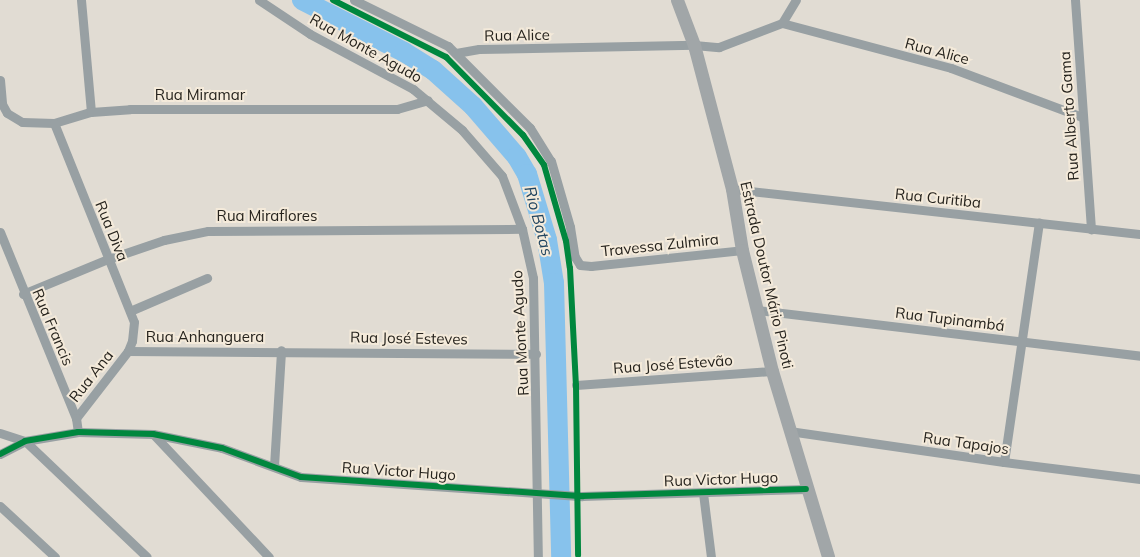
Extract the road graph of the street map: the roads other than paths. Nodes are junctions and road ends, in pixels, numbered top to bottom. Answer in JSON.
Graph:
{"nodes":[{"id":1,"x":81,"y":0,"type":"edge"},
{"id":2,"x":259,"y":0,"type":"edge"},
{"id":3,"x":354,"y":0,"type":"edge"},
{"id":4,"x":677,"y":0,"type":"edge"},
{"id":5,"x":796,"y":0,"type":"edge"},
{"id":6,"x":1075,"y":0,"type":"edge"},
{"id":7,"x":782,"y":23,"type":"junction"},
{"id":8,"x":694,"y":45,"type":"junction"},
{"id":9,"x":456,"y":53,"type":"junction"},
{"id":10,"x":0,"y":80,"type":"edge"},
{"id":11,"x":0,"y":83,"type":"edge"},
{"id":12,"x":428,"y":100,"type":"junction"},
{"id":13,"x":91,"y":112,"type":"junction"},
{"id":14,"x":1082,"y":116,"type":"junction"},
{"id":15,"x":54,"y":123,"type":"junction"},
{"id":16,"x":732,"y":188,"type":"junction"},
{"id":17,"x":1039,"y":223,"type":"junction"},
{"id":18,"x":522,"y":229,"type":"junction"},
{"id":19,"x":1091,"y":229,"type":"junction"},
{"id":20,"x":0,"y":232,"type":"edge"},
{"id":21,"x":1140,"y":234,"type":"edge"},
{"id":22,"x":742,"y":250,"type":"junction"},
{"id":23,"x":4,"y":257,"type":"edge"},
{"id":24,"x":108,"y":259,"type":"junction"},
{"id":25,"x":207,"y":278,"type":"dead end"},
{"id":26,"x":23,"y":294,"type":"junction"},
{"id":27,"x":757,"y":310,"type":"junction"},
{"id":28,"x":130,"y":311,"type":"junction"},
{"id":29,"x":1022,"y":342,"type":"junction"},
{"id":30,"x":281,"y":350,"type":"junction"},
{"id":31,"x":128,"y":351,"type":"junction"},
{"id":32,"x":536,"y":354,"type":"junction"},
{"id":33,"x":1140,"y":356,"type":"edge"},
{"id":34,"x":772,"y":371,"type":"junction"},
{"id":35,"x":576,"y":385,"type":"dead end"},
{"id":36,"x":76,"y":418,"type":"junction"},
{"id":37,"x":789,"y":431,"type":"junction"},
{"id":38,"x":0,"y":432,"type":"edge"},
{"id":39,"x":78,"y":432,"type":"junction"},
{"id":40,"x":152,"y":434,"type":"junction"},
{"id":41,"x":25,"y":441,"type":"junction"},
{"id":42,"x":0,"y":454,"type":"edge"},
{"id":43,"x":1004,"y":462,"type":"junction"},
{"id":44,"x":274,"y":466,"type":"junction"},
{"id":45,"x":1140,"y":479,"type":"edge"},
{"id":46,"x":806,"y":489,"type":"junction"},
{"id":47,"x":541,"y":493,"type":"junction"},
{"id":48,"x":703,"y":493,"type":"junction"},
{"id":49,"x":0,"y":506,"type":"edge"},
{"id":50,"x":55,"y":557,"type":"edge"},
{"id":51,"x":147,"y":557,"type":"edge"},
{"id":52,"x":269,"y":557,"type":"edge"},
{"id":53,"x":538,"y":557,"type":"edge"},
{"id":54,"x":711,"y":557,"type":"edge"},
{"id":55,"x":828,"y":557,"type":"edge"}],
"edges":[{"from":1,"to":13,"type":"street"},
{"from":2,"to":12,"type":"street","name":"Rua Monte Agudo"},
{"from":3,"to":9,"type":"street"},
{"from":4,"to":8,"type":"street","name":"Estrada Doutor Mário Pinoti"},
{"from":5,"to":7,"type":"street"},
{"from":6,"to":14,"type":"street","name":"Rua Alberto Gama"},
{"from":7,"to":8,"type":"street","name":"Rua Alice"},
{"from":7,"to":14,"type":"street","name":"Rua Alice"},
{"from":8,"to":9,"type":"street","name":"Rua Alice"},
{"from":8,"to":16,"type":"street","name":"Estrada Doutor Mário Pinoti"},
{"from":9,"to":22,"type":"street","name":"Travessa Zulmira"},
{"from":10,"to":11,"type":"street","name":"Rua Miramar"},
{"from":11,"to":15,"type":"street","name":"Rua Miramar"},
{"from":12,"to":13,"type":"street","name":"Rua Miramar"},
{"from":12,"to":18,"type":"street","name":"Rua Monte Agudo"},
{"from":13,"to":15,"type":"street","name":"Rua Miramar"},
{"from":14,"to":19,"type":"street","name":"Rua Alberto Gama"},
{"from":15,"to":24,"type":"street","name":"Rua Diva"},
{"from":16,"to":17,"type":"street","name":"Rua Curitiba"},
{"from":16,"to":22,"type":"street","name":"Estrada Doutor Mário Pinoti"},
{"from":17,"to":19,"type":"street","name":"Rua Curitiba"},
{"from":17,"to":29,"type":"street"},
{"from":18,"to":24,"type":"street","name":"Rua Miraflores"},
{"from":18,"to":32,"type":"street","name":"Rua Monte Agudo"},
{"from":19,"to":21,"type":"street","name":"Rua Curitiba"},
{"from":20,"to":23,"type":"street","name":"Rua Francis"},
{"from":22,"to":27,"type":"street","name":"Estrada Doutor Mário Pinoti"},
{"from":23,"to":26,"type":"street","name":"Rua Francis"},
{"from":24,"to":26,"type":"street","name":"Rua Miraflores"},
{"from":24,"to":28,"type":"street","name":"Rua Diva"},
{"from":25,"to":28,"type":"street"},
{"from":26,"to":36,"type":"street","name":"Rua Francis"},
{"from":27,"to":29,"type":"street","name":"Rua Tupinambá"},
{"from":27,"to":34,"type":"street","name":"Estrada Doutor Mário Pinoti"},
{"from":28,"to":31,"type":"street","name":"Rua Diva"},
{"from":29,"to":33,"type":"street","name":"Rua Tupinambá"},
{"from":29,"to":43,"type":"street"},
{"from":30,"to":31,"type":"street","name":"Rua Anhanguera"},
{"from":30,"to":32,"type":"street","name":"Rua José Esteves"},
{"from":30,"to":44,"type":"street"},
{"from":31,"to":36,"type":"street","name":"Rua Ana"},
{"from":32,"to":47,"type":"street","name":"Rua Monte Agudo"},
{"from":34,"to":35,"type":"street","name":"Rua José Estevão"},
{"from":34,"to":37,"type":"street","name":"Estrada Doutor Mário Pinoti"},
{"from":36,"to":39,"type":"street","name":"Rua Francis"},
{"from":37,"to":43,"type":"street","name":"Rua Tapajos"},
{"from":37,"to":46,"type":"street","name":"Estrada Doutor Mário Pinoti"},
{"from":38,"to":41,"type":"street"},
{"from":39,"to":40,"type":"street","name":"Rua Victor Hugo"},
{"from":39,"to":41,"type":"street","name":"Rua Victor Hugo"},
{"from":40,"to":44,"type":"street","name":"Rua Victor Hugo"},
{"from":40,"to":52,"type":"street"},
{"from":41,"to":42,"type":"street","name":"Rua Victor Hugo"},
{"from":41,"to":51,"type":"street"},
{"from":43,"to":45,"type":"street","name":"Rua Tapajos"},
{"from":44,"to":47,"type":"street","name":"Rua Victor Hugo"},
{"from":46,"to":48,"type":"street","name":"Rua Victor Hugo"},
{"from":46,"to":55,"type":"street","name":"Estrada Doutor Mário Pinoti"},
{"from":47,"to":48,"type":"street","name":"Rua Victor Hugo"},
{"from":47,"to":53,"type":"street","name":"Rua Monte Agudo"},
{"from":48,"to":54,"type":"street"},
{"from":49,"to":50,"type":"street"}]}
